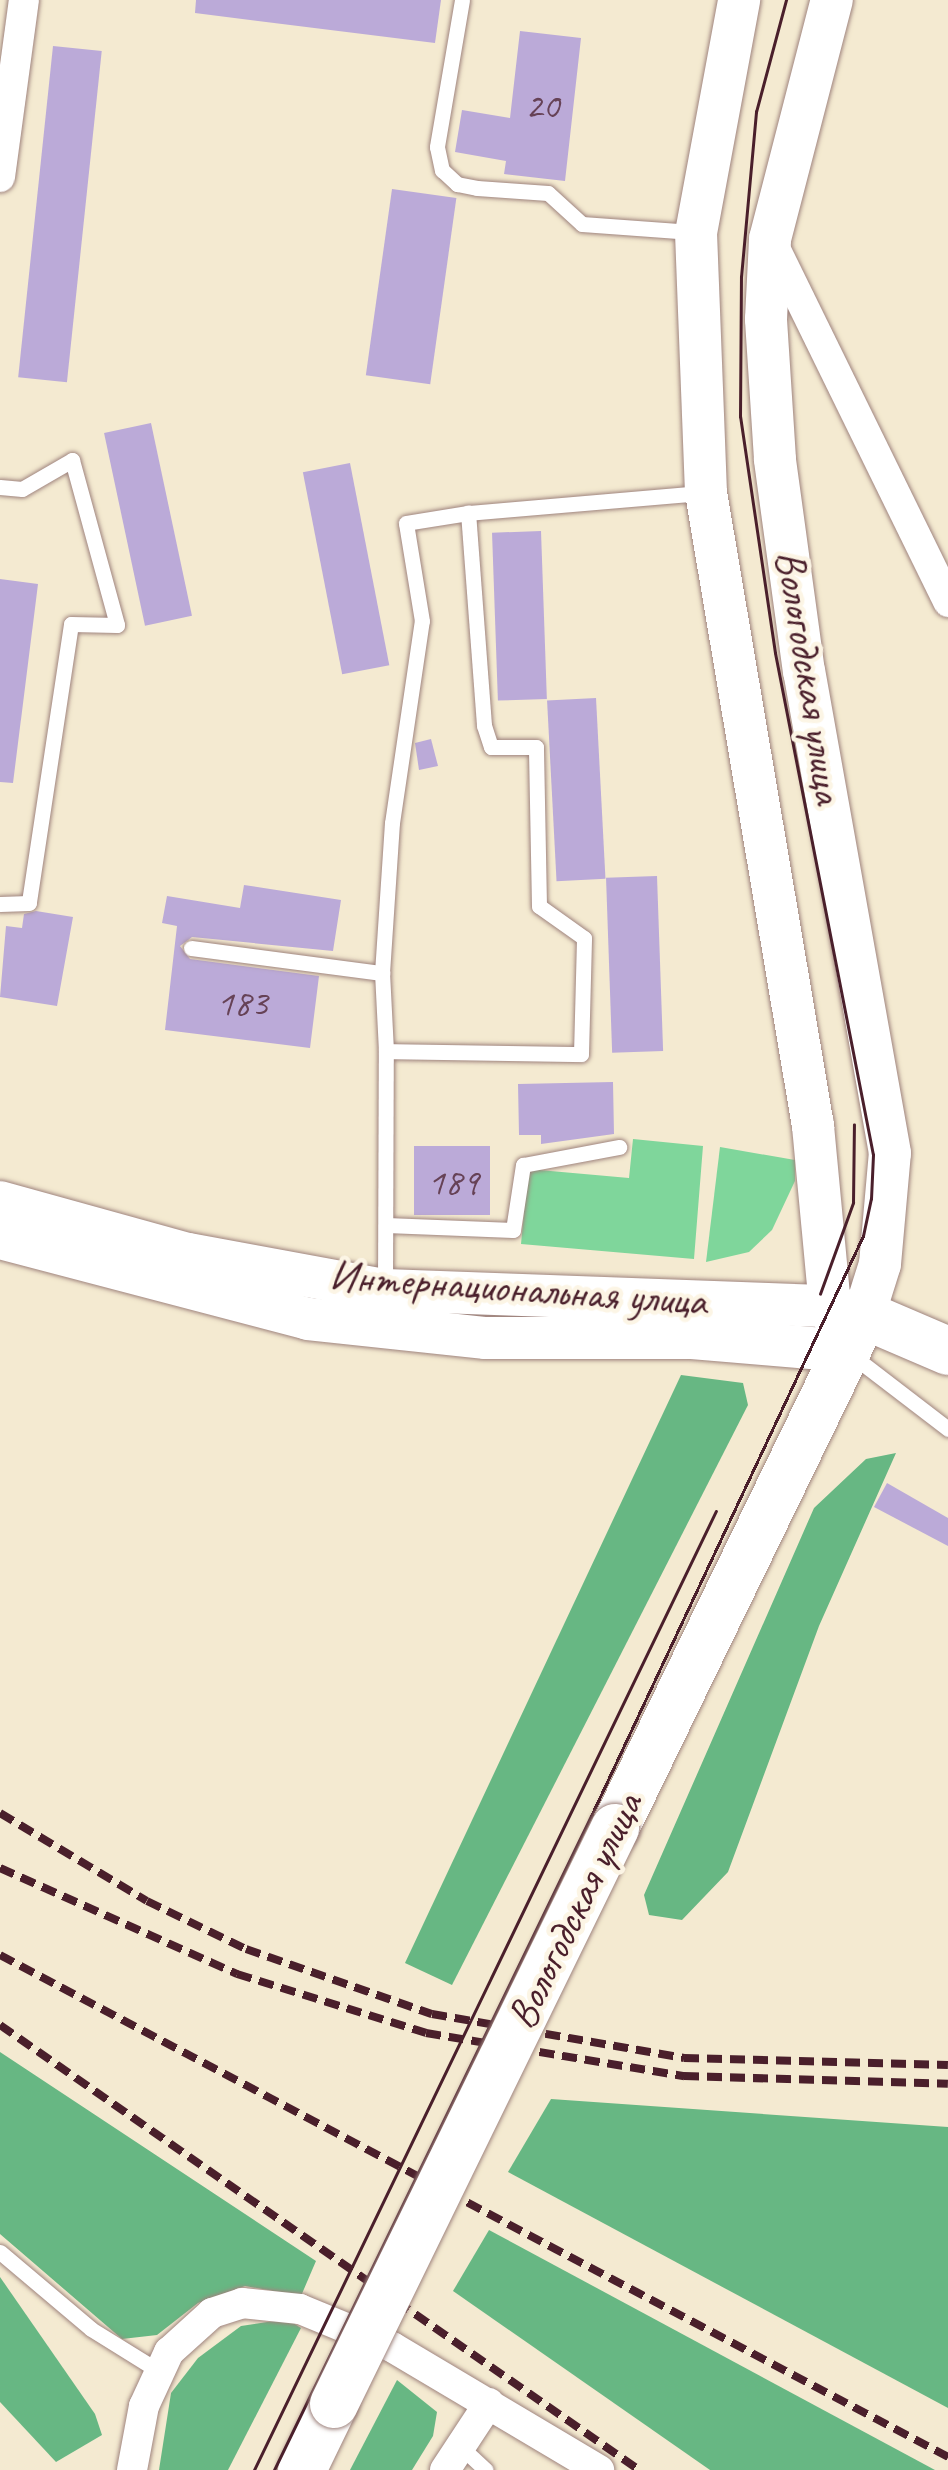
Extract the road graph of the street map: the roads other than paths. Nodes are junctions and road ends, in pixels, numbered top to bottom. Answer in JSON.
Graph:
{"nodes":[{"id":1,"x":24,"y":0,"type":"edge"},
{"id":2,"x":462,"y":0,"type":"edge"},
{"id":3,"x":740,"y":0,"type":"edge"},
{"id":4,"x":832,"y":0,"type":"edge"},
{"id":5,"x":0,"y":177,"type":"edge"},
{"id":6,"x":696,"y":232,"type":"junction"},
{"id":7,"x":770,"y":239,"type":"junction"},
{"id":8,"x":0,"y":487,"type":"edge"},
{"id":9,"x":706,"y":493,"type":"junction"},
{"id":10,"x":468,"y":513,"type":"junction"},
{"id":11,"x":948,"y":602,"type":"edge"},
{"id":12,"x":0,"y":904,"type":"edge"},
{"id":13,"x":191,"y":948,"type":"dead end"},
{"id":14,"x":382,"y":973,"type":"junction"},
{"id":15,"x":386,"y":1051,"type":"junction"},
{"id":16,"x":619,"y":1148,"type":"dead end"},
{"id":17,"x":0,"y":1202,"type":"edge"},
{"id":18,"x":386,"y":1225,"type":"junction"},
{"id":19,"x":0,"y":1238,"type":"edge"},
{"id":20,"x":384,"y":1290,"type":"junction"},
{"id":21,"x":847,"y":1324,"type":"junction"},
{"id":22,"x":948,"y":1351,"type":"edge"},
{"id":23,"x":948,"y":1364,"type":"edge"},
{"id":24,"x":948,"y":1429,"type":"edge"},
{"id":25,"x":0,"y":2252,"type":"edge"},
{"id":26,"x":157,"y":2370,"type":"junction"},
{"id":27,"x":489,"y":2402,"type":"junction"},
{"id":28,"x":452,"y":2458,"type":"edge"},
{"id":29,"x":132,"y":2470,"type":"edge"},
{"id":30,"x":302,"y":2470,"type":"edge"},
{"id":31,"x":486,"y":2470,"type":"edge"},
{"id":32,"x":599,"y":2470,"type":"edge"}],
"edges":[{"from":1,"to":5,"type":"street"},
{"from":2,"to":6,"type":"lane"},
{"from":3,"to":6,"type":"main road","name":"Вологодская улица"},
{"from":4,"to":7,"type":"main road","name":"Вологодская улица"},
{"from":6,"to":9,"type":"main road","name":"Вологодская улица"},
{"from":7,"to":11,"type":"street"},
{"from":7,"to":21,"type":"main road","name":"Вологодская улица"},
{"from":8,"to":12,"type":"lane"},
{"from":9,"to":10,"type":"lane"},
{"from":9,"to":21,"type":"main road","name":"Вологодская улица"},
{"from":10,"to":14,"type":"lane"},
{"from":10,"to":15,"type":"lane"},
{"from":13,"to":14,"type":"lane"},
{"from":14,"to":15,"type":"lane"},
{"from":15,"to":18,"type":"lane"},
{"from":16,"to":18,"type":"lane"},
{"from":17,"to":20,"type":"main road","name":"Интернациональная улица"},
{"from":18,"to":20,"type":"lane"},
{"from":19,"to":21,"type":"main road","name":"Интернациональная улица"},
{"from":20,"to":21,"type":"main road","name":"Интернациональная улица"},
{"from":21,"to":22,"type":"main road"},
{"from":21,"to":23,"type":"main road"},
{"from":21,"to":24,"type":"lane"},
{"from":21,"to":30,"type":"main road","name":"Вологодская улица","bridge":true},
{"from":25,"to":26,"type":"lane"},
{"from":26,"to":27,"type":"street"},
{"from":26,"to":29,"type":"street"},
{"from":27,"to":28,"type":"street"},
{"from":27,"to":32,"type":"street"},
{"from":28,"to":31,"type":"lane"}]}
